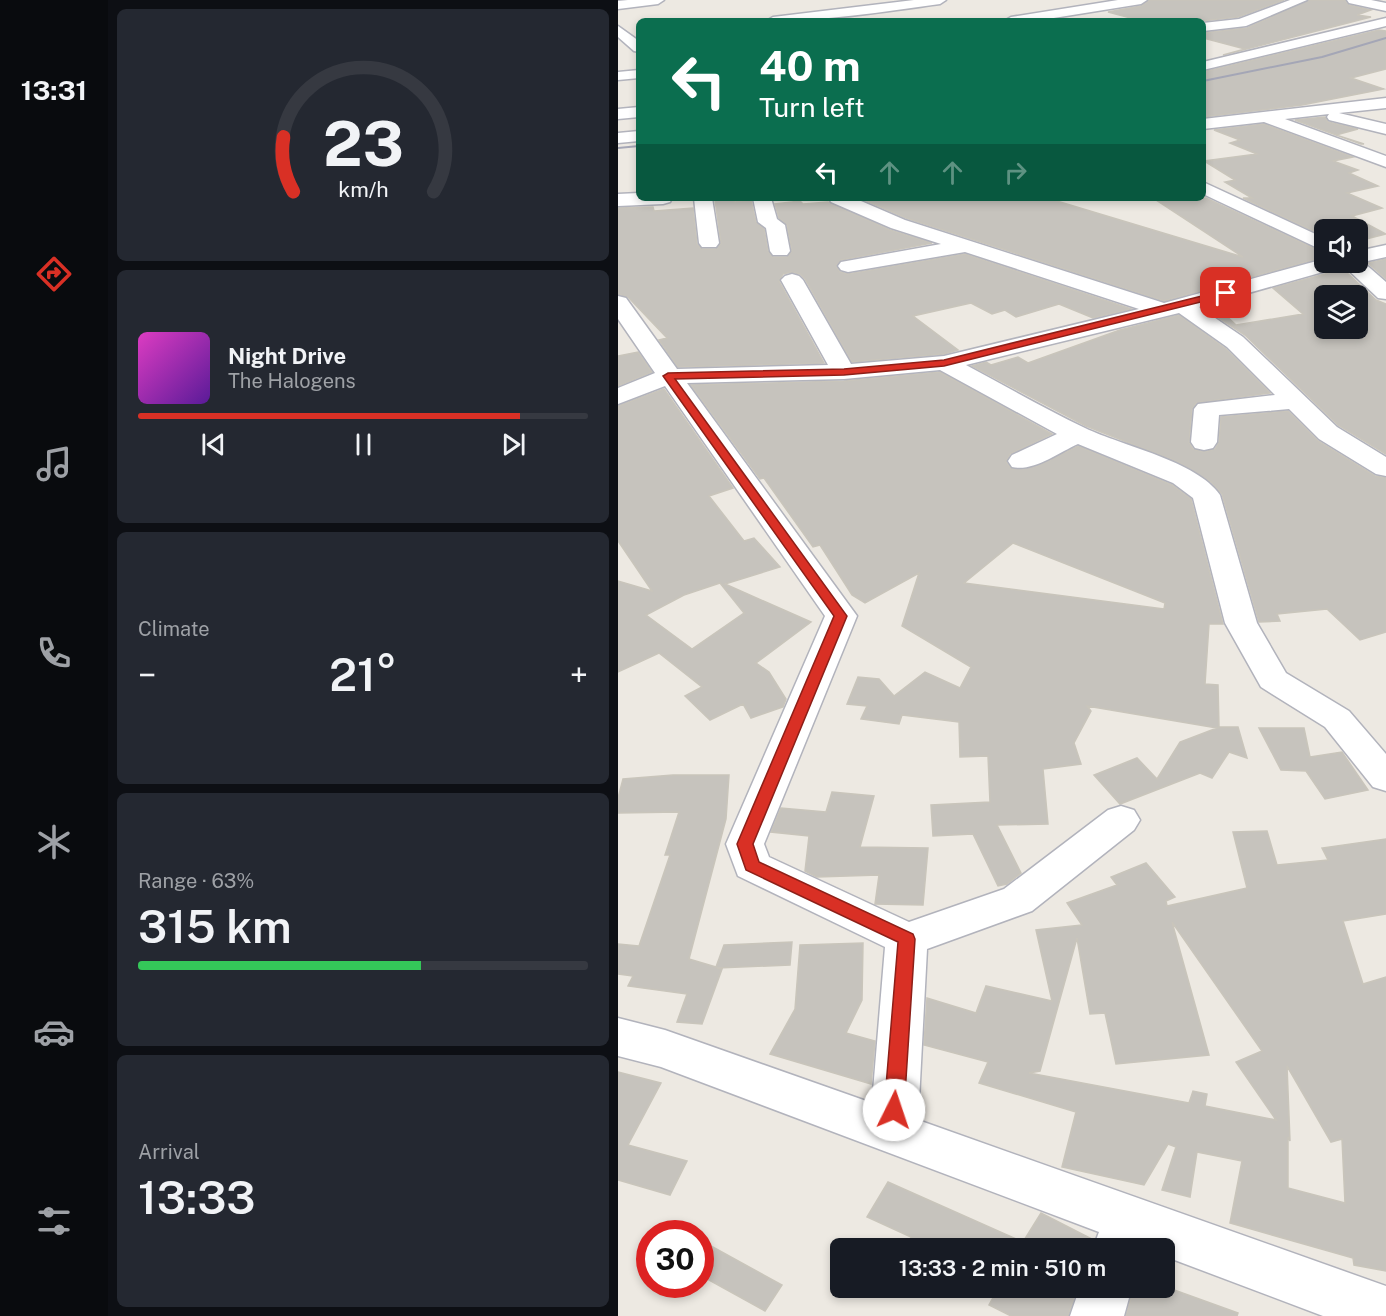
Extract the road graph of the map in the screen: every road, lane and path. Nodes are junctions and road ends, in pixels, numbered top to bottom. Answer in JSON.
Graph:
{"nodes":[{"id":1,"x":658,"y":0,"type":"edge"},
{"id":2,"x":940,"y":0,"type":"edge"},
{"id":3,"x":1056,"y":0,"type":"edge"},
{"id":4,"x":1141,"y":0,"type":"edge"},
{"id":5,"x":1301,"y":0,"type":"edge"},
{"id":6,"x":1353,"y":0,"type":"edge"},
{"id":7,"x":618,"y":5,"type":"edge"},
{"id":8,"x":822,"y":5,"type":"dead end"},
{"id":9,"x":1386,"y":7,"type":"edge"},
{"id":10,"x":1082,"y":10,"type":"junction"},
{"id":11,"x":844,"y":14,"type":"junction"},
{"id":12,"x":803,"y":18,"type":"edge"},
{"id":13,"x":853,"y":18,"type":"edge"},
{"id":14,"x":1030,"y":18,"type":"edge"},
{"id":15,"x":1101,"y":18,"type":"edge"},
{"id":16,"x":1386,"y":22,"type":"edge"},
{"id":17,"x":1206,"y":27,"type":"edge"},
{"id":18,"x":618,"y":30,"type":"edge"},
{"id":19,"x":632,"y":41,"type":"edge"},
{"id":20,"x":1208,"y":63,"type":"edge"},
{"id":21,"x":636,"y":74,"type":"edge"},
{"id":22,"x":618,"y":76,"type":"edge"},
{"id":23,"x":1386,"y":103,"type":"edge"},
{"id":24,"x":1314,"y":111,"type":"junction"},
{"id":25,"x":636,"y":112,"type":"edge"},
{"id":26,"x":618,"y":114,"type":"edge"},
{"id":27,"x":1261,"y":117,"type":"junction"},
{"id":28,"x":1206,"y":124,"type":"edge"},
{"id":29,"x":1386,"y":129,"type":"edge"},
{"id":30,"x":636,"y":136,"type":"edge"},
{"id":31,"x":618,"y":138,"type":"edge"},
{"id":32,"x":1386,"y":162,"type":"edge"},
{"id":33,"x":1206,"y":188,"type":"edge"},
{"id":34,"x":636,"y":199,"type":"edge"},
{"id":35,"x":618,"y":200,"type":"edge"},
{"id":36,"x":703,"y":201,"type":"edge"},
{"id":37,"x":763,"y":201,"type":"edge"},
{"id":38,"x":845,"y":201,"type":"edge"},
{"id":39,"x":1314,"y":240,"type":"edge"},
{"id":40,"x":709,"y":243,"type":"dead end"},
{"id":41,"x":967,"y":246,"type":"junction"},
{"id":42,"x":780,"y":251,"type":"dead end"},
{"id":43,"x":1386,"y":251,"type":"edge"},
{"id":44,"x":1368,"y":255,"type":"edge"},
{"id":45,"x":848,"y":266,"type":"dead end"},
{"id":46,"x":1314,"y":268,"type":"edge"},
{"id":47,"x":1364,"y":273,"type":"edge"},
{"id":48,"x":792,"y":280,"type":"dead end"},
{"id":49,"x":1386,"y":293,"type":"edge"},
{"id":50,"x":618,"y":303,"type":"edge"},
{"id":51,"x":1173,"y":308,"type":"junction"},
{"id":52,"x":944,"y":363,"type":"junction"},
{"id":53,"x":844,"y":372,"type":"junction"},
{"id":54,"x":668,"y":376,"type":"junction"},
{"id":55,"x":618,"y":396,"type":"edge"},
{"id":56,"x":1295,"y":401,"type":"junction"},
{"id":57,"x":1077,"y":434,"type":"junction"},
{"id":58,"x":1204,"y":442,"type":"dead end"},
{"id":59,"x":1021,"y":461,"type":"dead end"},
{"id":60,"x":1386,"y":468,"type":"edge"},
{"id":61,"x":1386,"y":778,"type":"edge"},
{"id":62,"x":1121,"y":820,"type":"dead end"},
{"id":63,"x":907,"y":939,"type":"junction"},
{"id":64,"x":618,"y":1037,"type":"edge"},
{"id":65,"x":892,"y":1132,"type":"junction"},
{"id":66,"x":1123,"y":1233,"type":"edge"},
{"id":67,"x":1103,"y":1298,"type":"edge"},
{"id":68,"x":1386,"y":1312,"type":"edge"},
{"id":69,"x":1097,"y":1316,"type":"edge"}],
"edges":[{"from":1,"to":7,"type":"street"},
{"from":2,"to":11,"type":"street"},
{"from":3,"to":10,"type":"street"},
{"from":4,"to":10,"type":"street"},
{"from":5,"to":17,"type":"street"},
{"from":6,"to":9,"type":"street"},
{"from":8,"to":11,"type":"street"},
{"from":10,"to":14,"type":"street"},
{"from":10,"to":15,"type":"street"},
{"from":11,"to":12,"type":"street"},
{"from":11,"to":13,"type":"street"},
{"from":16,"to":20,"type":"street"},
{"from":18,"to":19,"type":"street"},
{"from":21,"to":22,"type":"street"},
{"from":23,"to":24,"type":"street"},
{"from":24,"to":27,"type":"street"},
{"from":24,"to":29,"type":"street"},
{"from":25,"to":26,"type":"street"},
{"from":27,"to":28,"type":"street"},
{"from":27,"to":32,"type":"street"},
{"from":30,"to":31,"type":"street"},
{"from":33,"to":39,"type":"street"},
{"from":34,"to":35,"type":"street"},
{"from":36,"to":40,"type":"street"},
{"from":37,"to":42,"type":"street"},
{"from":38,"to":41,"type":"street"},
{"from":41,"to":45,"type":"street"},
{"from":41,"to":51,"type":"street"},
{"from":43,"to":44,"type":"street"},
{"from":46,"to":51,"type":"street"},
{"from":47,"to":49,"type":"street"},
{"from":48,"to":53,"type":"street"},
{"from":50,"to":54,"type":"street"},
{"from":51,"to":52,"type":"street"},
{"from":51,"to":56,"type":"street"},
{"from":52,"to":53,"type":"street"},
{"from":52,"to":57,"type":"street"},
{"from":53,"to":54,"type":"street"},
{"from":54,"to":55,"type":"street"},
{"from":54,"to":63,"type":"street"},
{"from":56,"to":58,"type":"street"},
{"from":56,"to":60,"type":"street"},
{"from":57,"to":59,"type":"street"},
{"from":57,"to":61,"type":"street"},
{"from":62,"to":63,"type":"street"},
{"from":63,"to":65,"type":"street"},
{"from":64,"to":65,"type":"street"},
{"from":65,"to":66,"type":"street"},
{"from":66,"to":68,"type":"street"},
{"from":67,"to":69,"type":"street"}]}
